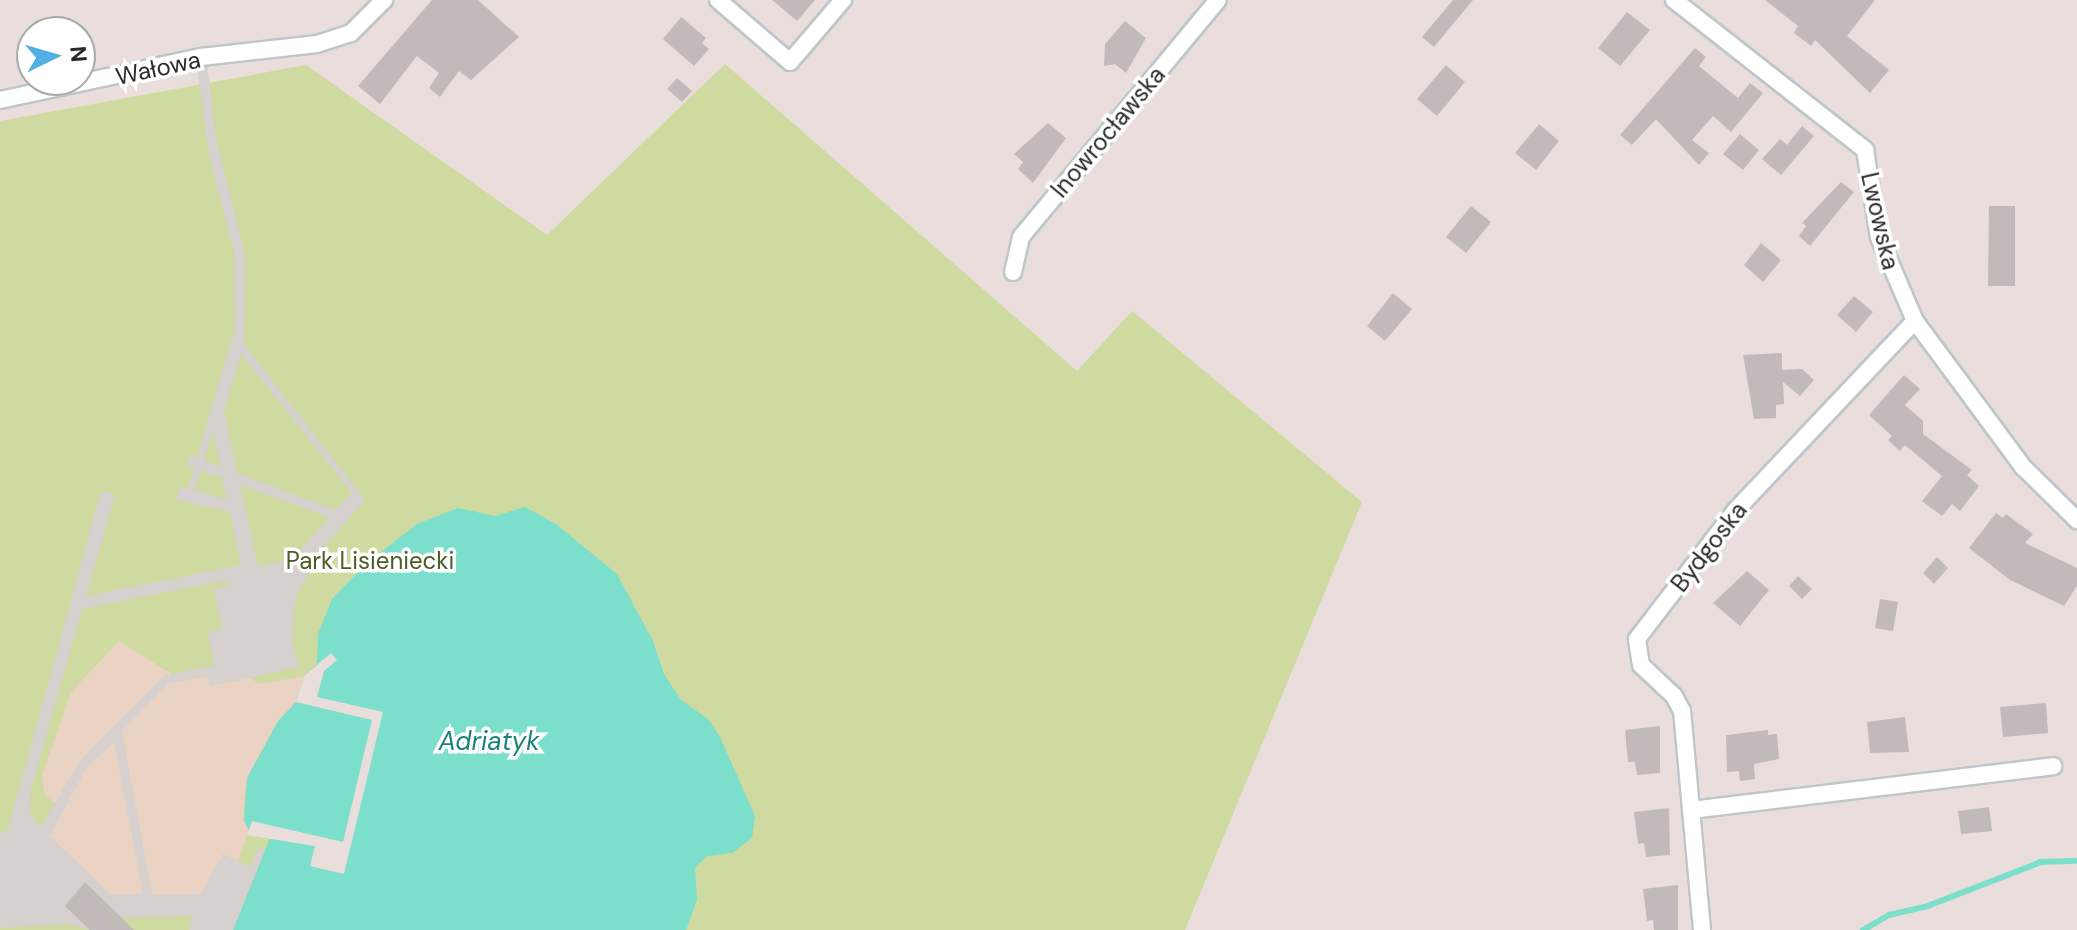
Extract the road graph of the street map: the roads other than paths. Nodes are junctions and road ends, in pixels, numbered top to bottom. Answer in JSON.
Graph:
{"nodes":[{"id":1,"x":384,"y":0,"type":"edge"},
{"id":2,"x":718,"y":0,"type":"edge"},
{"id":3,"x":843,"y":0,"type":"edge"},
{"id":4,"x":1218,"y":0,"type":"edge"},
{"id":5,"x":1674,"y":0,"type":"edge"},
{"id":6,"x":0,"y":100,"type":"edge"},
{"id":7,"x":1013,"y":272,"type":"dead end"},
{"id":8,"x":1915,"y":321,"type":"junction"},
{"id":9,"x":2077,"y":520,"type":"edge"},
{"id":10,"x":2053,"y":766,"type":"dead end"},
{"id":11,"x":1691,"y":810,"type":"junction"},
{"id":12,"x":1702,"y":930,"type":"edge"}],
"edges":[{"from":1,"to":6,"type":"street","name":"Wałowa"},
{"from":2,"to":3,"type":"street"},
{"from":4,"to":7,"type":"street","name":"Inowrocławska"},
{"from":5,"to":8,"type":"street","name":"Lwowska"},
{"from":8,"to":9,"type":"street","name":"Lwowska"},
{"from":8,"to":11,"type":"street","name":"Bydgoska"},
{"from":10,"to":11,"type":"street"},
{"from":11,"to":12,"type":"street","name":"Bydgoska"}]}
